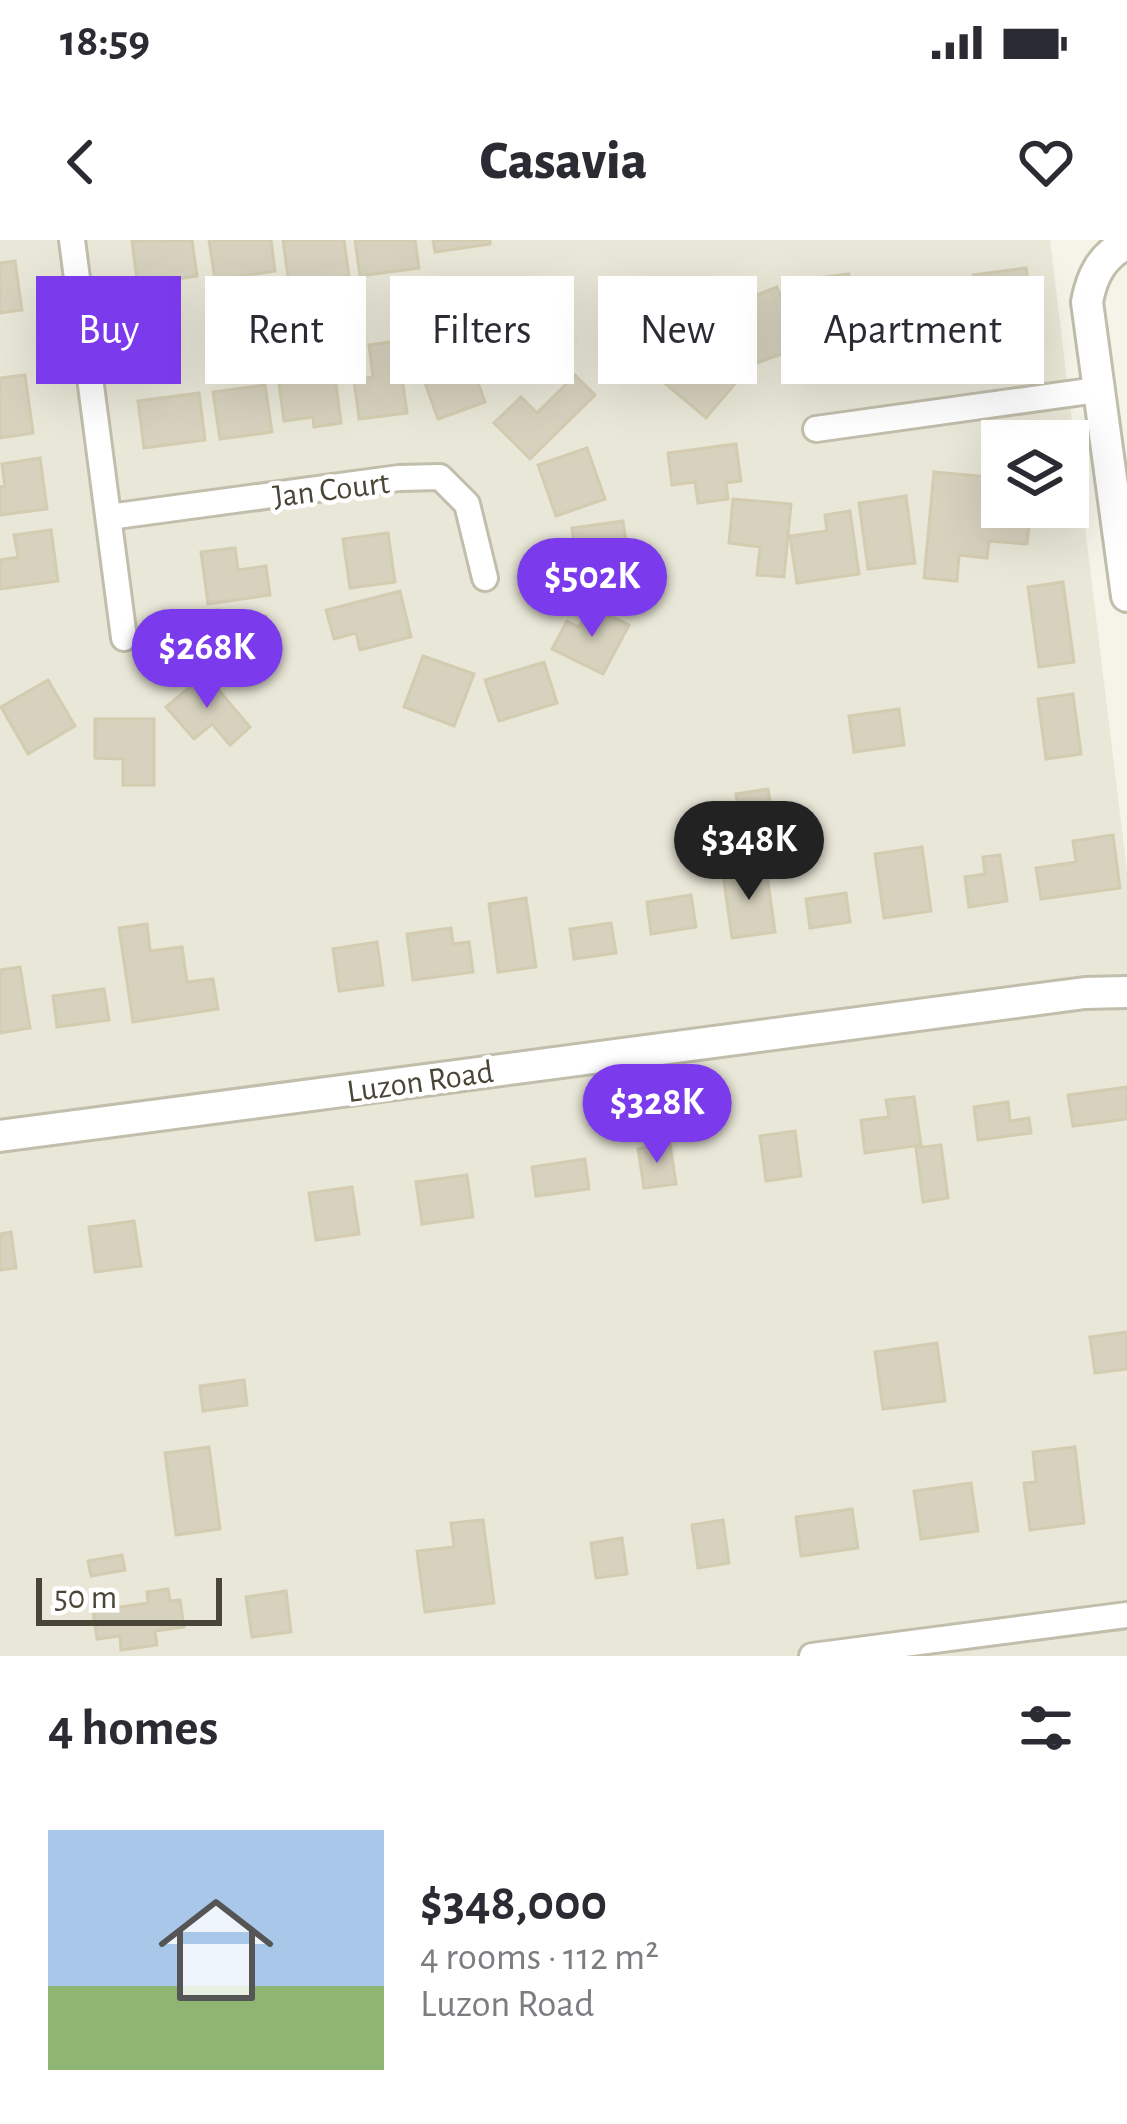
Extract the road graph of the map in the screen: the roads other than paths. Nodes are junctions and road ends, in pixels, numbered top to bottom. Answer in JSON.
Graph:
{"nodes":[{"id":1,"x":72,"y":240,"type":"edge"},
{"id":2,"x":1127,"y":243,"type":"edge"},
{"id":3,"x":1097,"y":390,"type":"junction"},
{"id":4,"x":816,"y":429,"type":"dead end"},
{"id":5,"x":109,"y":517,"type":"junction"},
{"id":6,"x":485,"y":578,"type":"dead end"},
{"id":7,"x":1127,"y":596,"type":"edge"},
{"id":8,"x":124,"y":638,"type":"dead end"},
{"id":9,"x":1127,"y":992,"type":"edge"},
{"id":10,"x":0,"y":1136,"type":"edge"},
{"id":11,"x":1127,"y":1615,"type":"edge"},
{"id":12,"x":812,"y":1656,"type":"edge"}],
"edges":[{"from":1,"to":5,"type":"street"},
{"from":2,"to":3,"type":"street"},
{"from":3,"to":4,"type":"street"},
{"from":3,"to":7,"type":"street"},
{"from":5,"to":6,"type":"street","name":"Jan Court"},
{"from":5,"to":8,"type":"street"},
{"from":9,"to":10,"type":"street","name":"Luzon Road"},
{"from":11,"to":12,"type":"street"}]}
